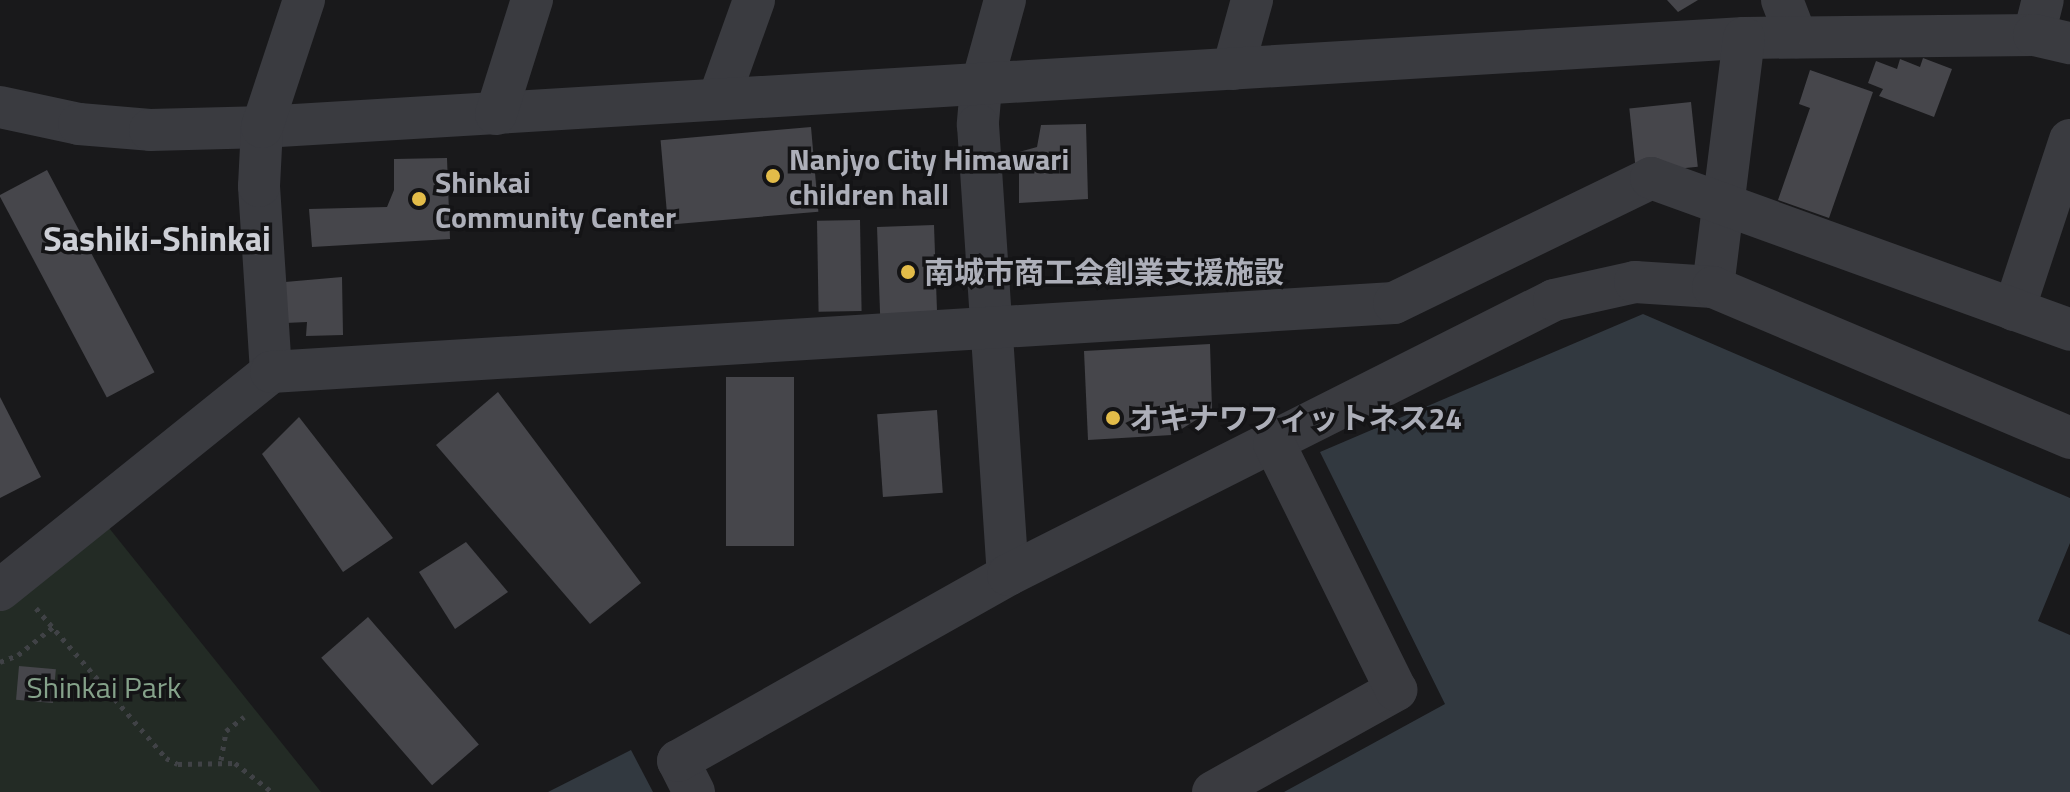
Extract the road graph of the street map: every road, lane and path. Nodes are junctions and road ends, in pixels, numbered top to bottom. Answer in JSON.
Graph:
{"nodes":[{"id":1,"x":304,"y":0,"type":"edge"},
{"id":2,"x":532,"y":0,"type":"edge"},
{"id":3,"x":754,"y":0,"type":"edge"},
{"id":4,"x":1005,"y":0,"type":"edge"},
{"id":5,"x":1252,"y":0,"type":"edge"},
{"id":6,"x":1789,"y":19,"type":"edge"},
{"id":7,"x":2049,"y":26,"type":"edge"},
{"id":8,"x":1744,"y":38,"type":"junction"},
{"id":9,"x":1233,"y":69,"type":"junction"},
{"id":10,"x":981,"y":87,"type":"junction"},
{"id":11,"x":719,"y":98,"type":"junction"},
{"id":12,"x":0,"y":107,"type":"edge"},
{"id":13,"x":496,"y":114,"type":"junction"},
{"id":14,"x":262,"y":127,"type":"junction"},
{"id":15,"x":2070,"y":140,"type":"edge"},
{"id":16,"x":1719,"y":205,"type":"junction"},
{"id":17,"x":1713,"y":287,"type":"junction"},
{"id":18,"x":2014,"y":310,"type":"junction"},
{"id":19,"x":990,"y":325,"type":"junction"},
{"id":20,"x":2070,"y":330,"type":"edge"},
{"id":21,"x":271,"y":372,"type":"junction"},
{"id":22,"x":2070,"y":438,"type":"edge"},
{"id":23,"x":1274,"y":443,"type":"junction"},
{"id":24,"x":1008,"y":575,"type":"junction"},
{"id":25,"x":6,"y":585,"type":"edge"},
{"id":26,"x":53,"y":627,"type":"junction"},
{"id":27,"x":0,"y":662,"type":"edge"},
{"id":28,"x":244,"y":717,"type":"dead end"},
{"id":29,"x":221,"y":760,"type":"junction"},
{"id":30,"x":272,"y":792,"type":"edge"},
{"id":31,"x":694,"y":792,"type":"edge"},
{"id":32,"x":1213,"y":792,"type":"edge"}],
"edges":[{"from":1,"to":14,"type":"street"},
{"from":2,"to":13,"type":"street"},
{"from":3,"to":11,"type":"street"},
{"from":4,"to":10,"type":"street"},
{"from":5,"to":9,"type":"street"},
{"from":6,"to":7,"type":"street"},
{"from":6,"to":8,"type":"street"},
{"from":8,"to":9,"type":"street"},
{"from":8,"to":16,"type":"street"},
{"from":9,"to":10,"type":"street"},
{"from":10,"to":11,"type":"street"},
{"from":10,"to":19,"type":"street"},
{"from":11,"to":13,"type":"street"},
{"from":12,"to":14,"type":"street"},
{"from":13,"to":14,"type":"street"},
{"from":14,"to":21,"type":"street"},
{"from":15,"to":18,"type":"street"},
{"from":16,"to":17,"type":"street"},
{"from":16,"to":18,"type":"street"},
{"from":16,"to":19,"type":"street"},
{"from":17,"to":22,"type":"street"},
{"from":17,"to":23,"type":"street"},
{"from":18,"to":20,"type":"street"},
{"from":19,"to":21,"type":"street"},
{"from":19,"to":24,"type":"street"},
{"from":21,"to":25,"type":"street"},
{"from":23,"to":24,"type":"street"},
{"from":23,"to":32,"type":"street"},
{"from":24,"to":31,"type":"street"},
{"from":25,"to":26,"type":"path"},
{"from":26,"to":27,"type":"path"},
{"from":26,"to":29,"type":"path"},
{"from":28,"to":29,"type":"path"},
{"from":29,"to":30,"type":"path"}]}
